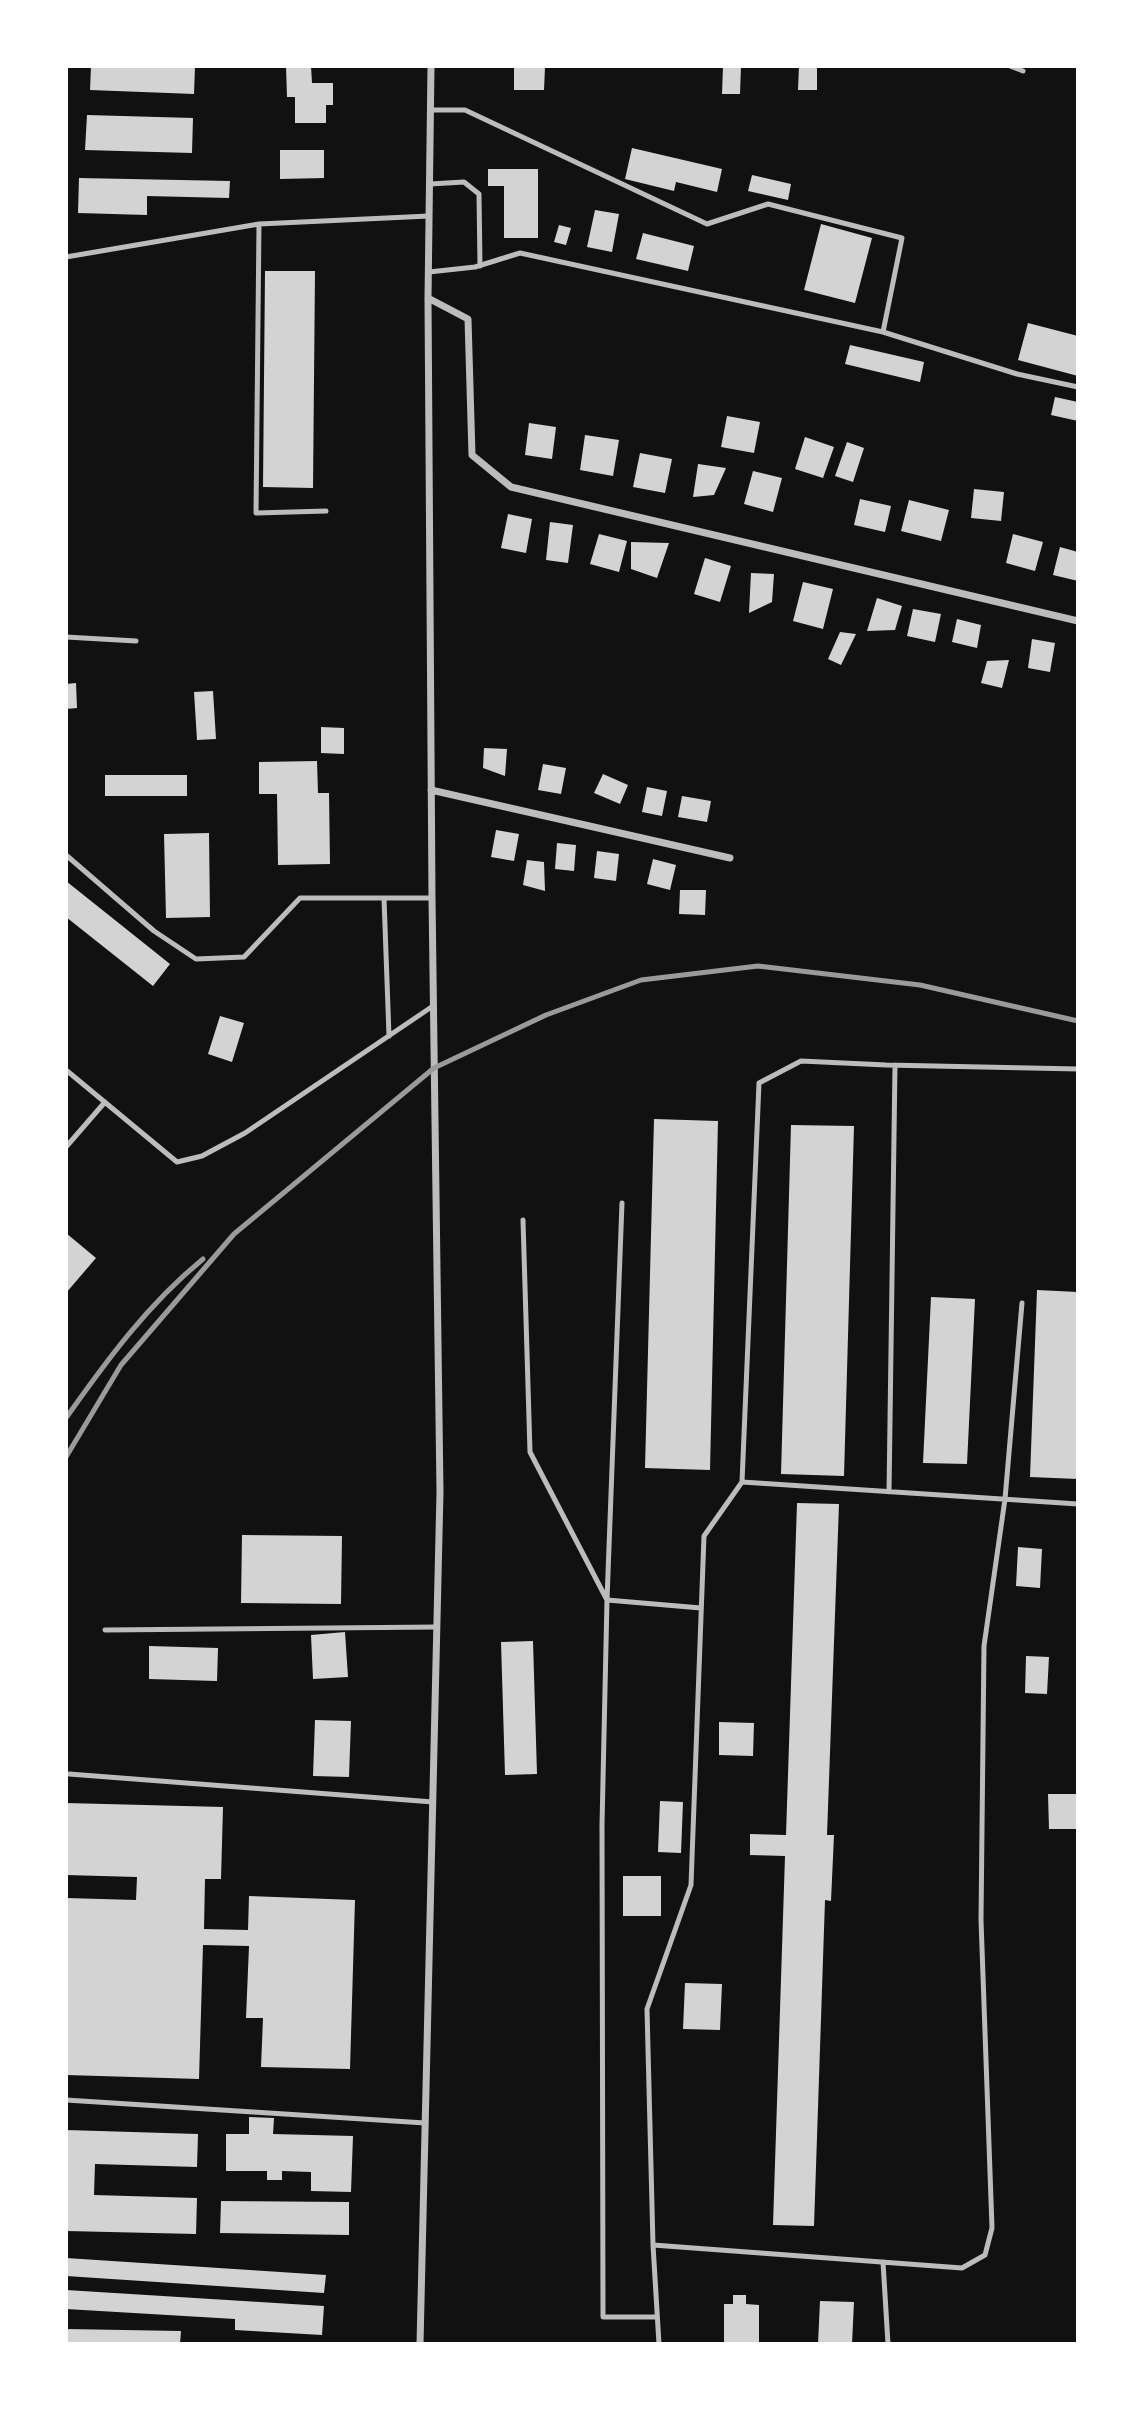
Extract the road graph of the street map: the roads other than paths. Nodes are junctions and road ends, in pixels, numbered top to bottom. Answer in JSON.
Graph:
{"nodes":[{"id":1,"x":431,"y":66,"type":"edge"},
{"id":2,"x":1010,"y":66,"type":"edge"},
{"id":3,"x":1023,"y":71,"type":"dead end"},
{"id":4,"x":431,"y":110,"type":"junction"},
{"id":5,"x":430,"y":184,"type":"junction"},
{"id":6,"x":429,"y":216,"type":"junction"},
{"id":7,"x":259,"y":224,"type":"junction"},
{"id":8,"x":66,"y":257,"type":"edge"},
{"id":9,"x":480,"y":265,"type":"junction"},
{"id":10,"x":429,"y":272,"type":"junction"},
{"id":11,"x":428,"y":298,"type":"junction"},
{"id":12,"x":883,"y":332,"type":"junction"},
{"id":13,"x":1077,"y":387,"type":"edge"},
{"id":14,"x":326,"y":511,"type":"dead end"},
{"id":15,"x":1077,"y":621,"type":"edge"},
{"id":16,"x":66,"y":637,"type":"edge"},
{"id":17,"x":136,"y":641,"type":"dead end"},
{"id":18,"x":431,"y":790,"type":"junction"},
{"id":19,"x":66,"y":855,"type":"edge"},
{"id":20,"x":730,"y":858,"type":"dead end"},
{"id":21,"x":384,"y":898,"type":"junction"},
{"id":22,"x":432,"y":898,"type":"junction"},
{"id":23,"x":433,"y":1006,"type":"junction"},
{"id":24,"x":389,"y":1036,"type":"junction"},
{"id":25,"x":894,"y":1065,"type":"junction"},
{"id":26,"x":1077,"y":1069,"type":"edge"},
{"id":27,"x":66,"y":1070,"type":"edge"},
{"id":28,"x":105,"y":1102,"type":"junction"},
{"id":29,"x":66,"y":1147,"type":"edge"},
{"id":30,"x":622,"y":1203,"type":"dead end"},
{"id":31,"x":523,"y":1220,"type":"dead end"},
{"id":32,"x":1022,"y":1303,"type":"dead end"},
{"id":33,"x":742,"y":1482,"type":"junction"},
{"id":34,"x":889,"y":1492,"type":"junction"},
{"id":35,"x":1005,"y":1499,"type":"junction"},
{"id":36,"x":1077,"y":1504,"type":"edge"},
{"id":37,"x":607,"y":1600,"type":"junction"},
{"id":38,"x":701,"y":1608,"type":"junction"},
{"id":39,"x":437,"y":1627,"type":"junction"},
{"id":40,"x":105,"y":1630,"type":"dead end"},
{"id":41,"x":69,"y":1774,"type":"dead end"},
{"id":42,"x":433,"y":1802,"type":"junction"},
{"id":43,"x":66,"y":2100,"type":"edge"},
{"id":44,"x":425,"y":2123,"type":"junction"},
{"id":45,"x":653,"y":2245,"type":"junction"},
{"id":46,"x":883,"y":2263,"type":"junction"},
{"id":47,"x":657,"y":2317,"type":"junction"},
{"id":48,"x":420,"y":2343,"type":"edge"},
{"id":49,"x":659,"y":2343,"type":"edge"},
{"id":50,"x":888,"y":2343,"type":"edge"}],
"edges":[{"from":1,"to":4,"type":"street"},
{"from":2,"to":3,"type":"lane"},
{"from":4,"to":5,"type":"street"},
{"from":4,"to":12,"type":"lane"},
{"from":5,"to":6,"type":"street"},
{"from":5,"to":9,"type":"lane"},
{"from":6,"to":7,"type":"lane"},
{"from":6,"to":10,"type":"street"},
{"from":7,"to":8,"type":"lane"},
{"from":7,"to":14,"type":"lane"},
{"from":9,"to":10,"type":"lane"},
{"from":9,"to":12,"type":"lane"},
{"from":10,"to":11,"type":"street"},
{"from":11,"to":15,"type":"street"},
{"from":11,"to":18,"type":"street"},
{"from":12,"to":13,"type":"lane"},
{"from":16,"to":17,"type":"lane"},
{"from":18,"to":20,"type":"street"},
{"from":18,"to":22,"type":"street"},
{"from":19,"to":21,"type":"lane"},
{"from":21,"to":22,"type":"lane"},
{"from":21,"to":24,"type":"lane"},
{"from":22,"to":23,"type":"street"},
{"from":23,"to":24,"type":"lane"},
{"from":23,"to":39,"type":"street"},
{"from":24,"to":28,"type":"lane"},
{"from":25,"to":26,"type":"lane"},
{"from":25,"to":33,"type":"lane"},
{"from":25,"to":34,"type":"lane"},
{"from":27,"to":28,"type":"lane"},
{"from":28,"to":29,"type":"lane"},
{"from":30,"to":37,"type":"lane"},
{"from":31,"to":37,"type":"lane"},
{"from":32,"to":35,"type":"lane"},
{"from":33,"to":34,"type":"lane"},
{"from":33,"to":38,"type":"lane"},
{"from":34,"to":35,"type":"lane"},
{"from":35,"to":36,"type":"lane"},
{"from":35,"to":46,"type":"lane"},
{"from":37,"to":38,"type":"lane"},
{"from":37,"to":47,"type":"lane"},
{"from":38,"to":45,"type":"lane"},
{"from":39,"to":40,"type":"lane"},
{"from":39,"to":42,"type":"street"},
{"from":41,"to":42,"type":"lane"},
{"from":42,"to":44,"type":"street"},
{"from":43,"to":44,"type":"lane"},
{"from":44,"to":48,"type":"street"},
{"from":45,"to":46,"type":"lane"},
{"from":45,"to":47,"type":"lane"},
{"from":46,"to":50,"type":"lane"},
{"from":47,"to":49,"type":"lane"}]}
